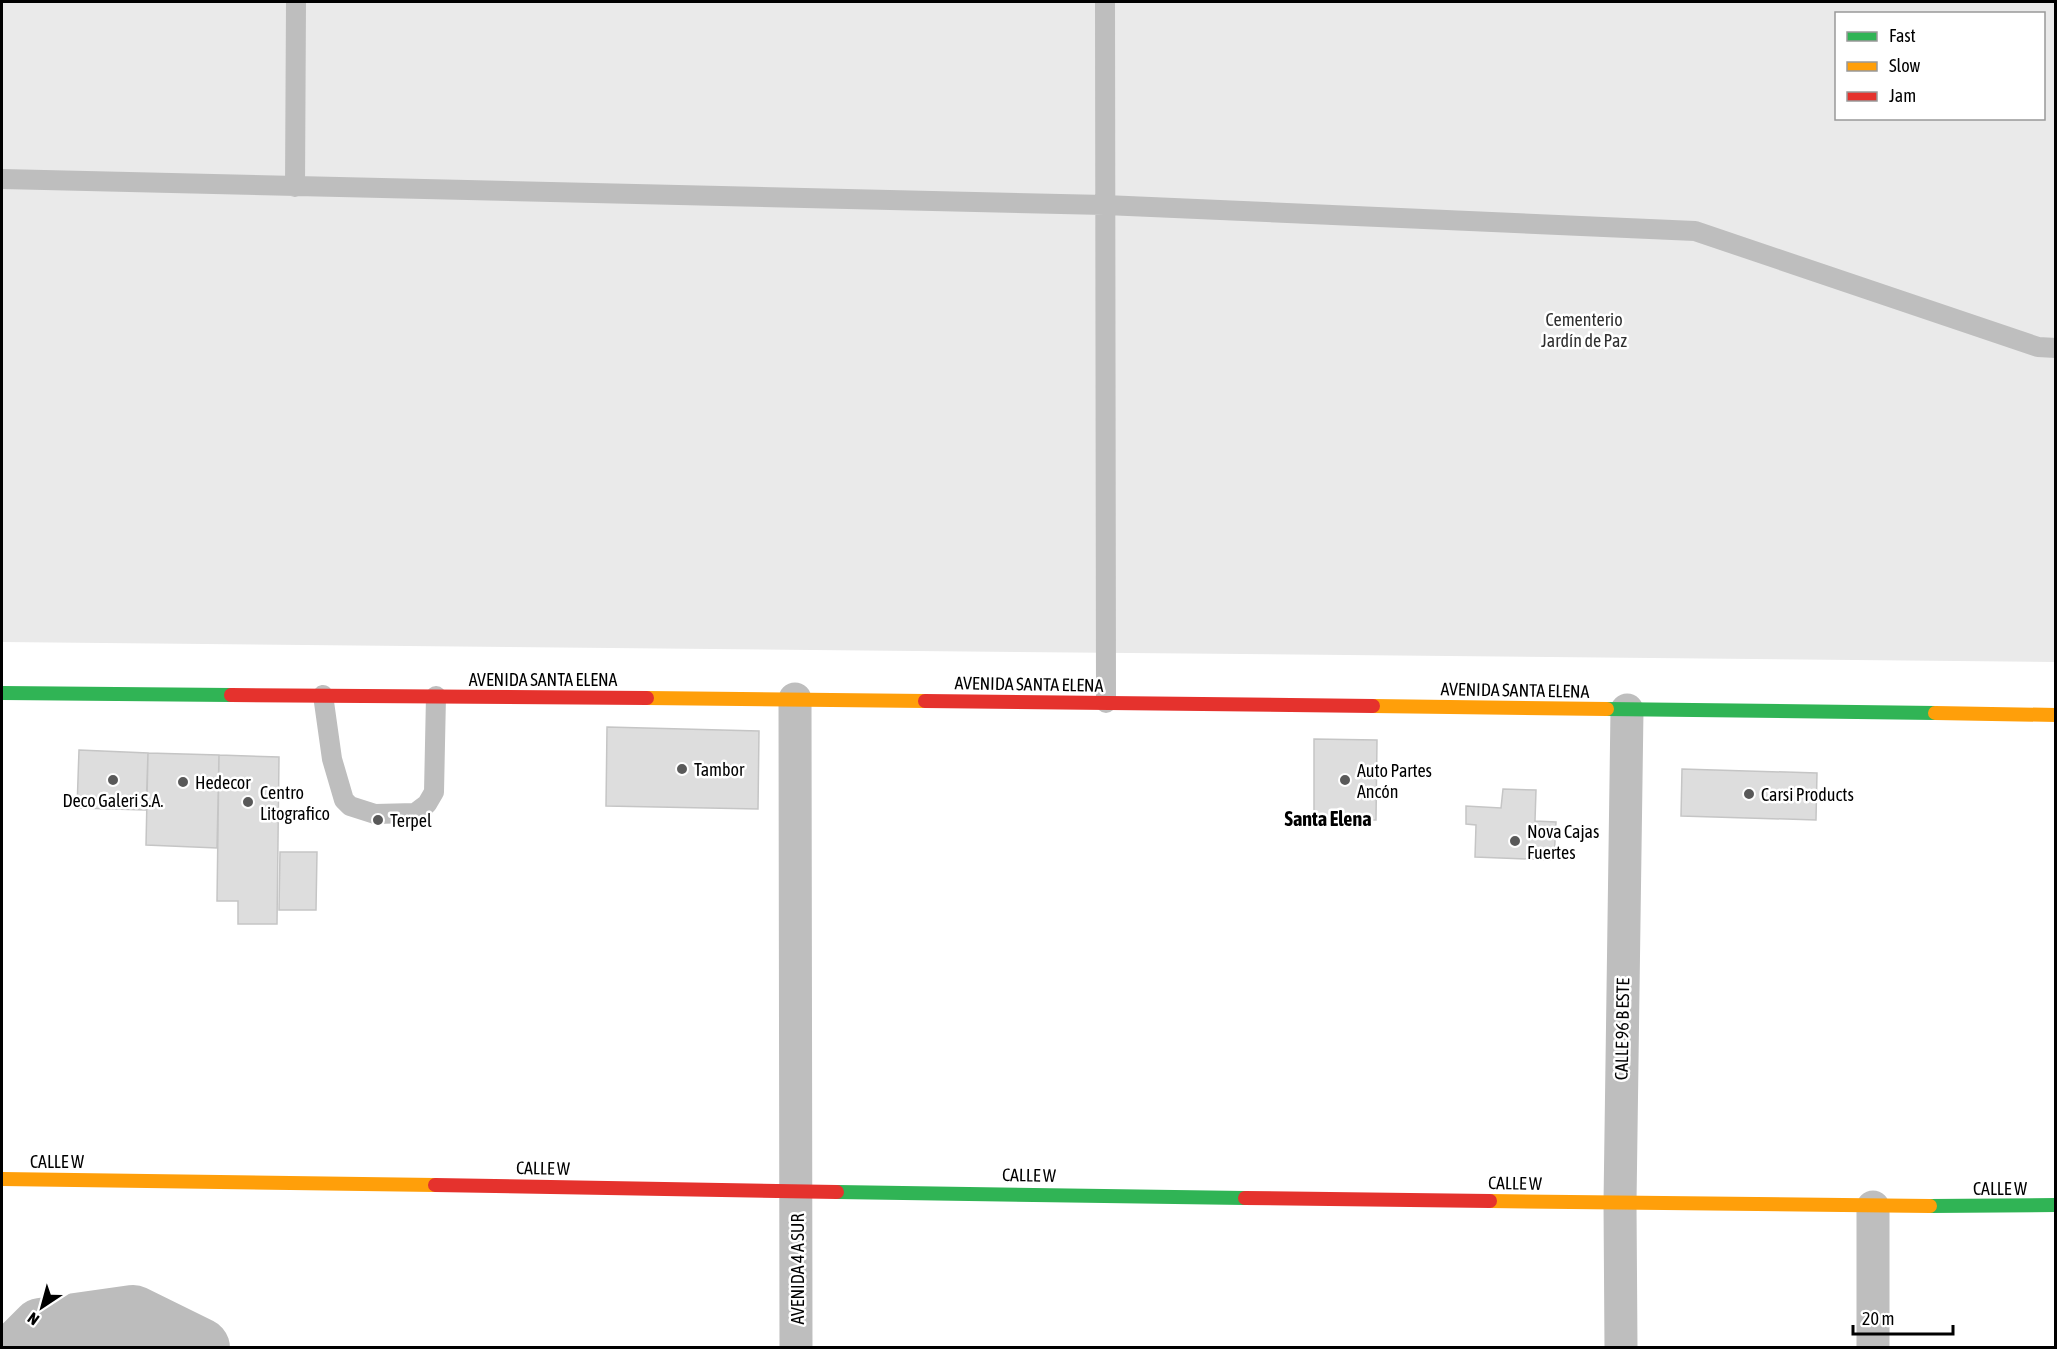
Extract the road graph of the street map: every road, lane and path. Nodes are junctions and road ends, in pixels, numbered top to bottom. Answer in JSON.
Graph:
{"nodes":[{"id":1,"x":296,"y":2,"type":"edge"},
{"id":2,"x":1105,"y":2,"type":"edge"},
{"id":3,"x":2,"y":179,"type":"edge"},
{"id":4,"x":295,"y":187,"type":"junction"},
{"id":5,"x":1105,"y":205,"type":"junction"},
{"id":6,"x":2055,"y":348,"type":"edge"},
{"id":7,"x":2,"y":693,"type":"edge"},
{"id":8,"x":323,"y":695,"type":"junction"},
{"id":9,"x":436,"y":696,"type":"junction"},
{"id":10,"x":795,"y":699,"type":"junction"},
{"id":11,"x":1106,"y":702,"type":"junction"},
{"id":12,"x":1627,"y":710,"type":"junction"},
{"id":13,"x":2055,"y":716,"type":"edge"},
{"id":14,"x":2,"y":1179,"type":"edge"},
{"id":15,"x":797,"y":1190,"type":"junction"},
{"id":16,"x":1620,"y":1203,"type":"junction"},
{"id":17,"x":2055,"y":1205,"type":"edge"},
{"id":18,"x":1873,"y":1207,"type":"junction"},
{"id":19,"x":796,"y":1347,"type":"edge"},
{"id":20,"x":1621,"y":1347,"type":"edge"},
{"id":21,"x":1873,"y":1347,"type":"edge"}],
"edges":[{"from":1,"to":4,"type":"lane"},
{"from":2,"to":5,"type":"lane"},
{"from":3,"to":4,"type":"lane"},
{"from":4,"to":5,"type":"lane"},
{"from":5,"to":6,"type":"lane"},
{"from":5,"to":11,"type":"lane"},
{"from":7,"to":8,"type":"street","name":"AVENIDA SANTA ELENA"},
{"from":8,"to":9,"type":"street","name":"AVENIDA SANTA ELENA"},
{"from":8,"to":9,"type":"lane"},
{"from":9,"to":10,"type":"street","name":"AVENIDA SANTA ELENA"},
{"from":10,"to":11,"type":"street","name":"AVENIDA SANTA ELENA"},
{"from":10,"to":15,"type":"street","name":"AVENIDA 4 A SUR"},
{"from":11,"to":12,"type":"street","name":"AVENIDA SANTA ELENA"},
{"from":12,"to":13,"type":"street","name":"AVENIDA SANTA ELENA"},
{"from":12,"to":16,"type":"street","name":"CALLE 96 B ESTE"},
{"from":14,"to":15,"type":"street","name":"CALLE W"},
{"from":15,"to":16,"type":"street","name":"CALLE W"},
{"from":15,"to":19,"type":"street","name":"AVENIDA 4 A SUR"},
{"from":16,"to":18,"type":"street","name":"CALLE W"},
{"from":16,"to":20,"type":"street","name":"CALLE 96 B ESTE"},
{"from":17,"to":18,"type":"street","name":"CALLE W"},
{"from":18,"to":21,"type":"street"}]}
